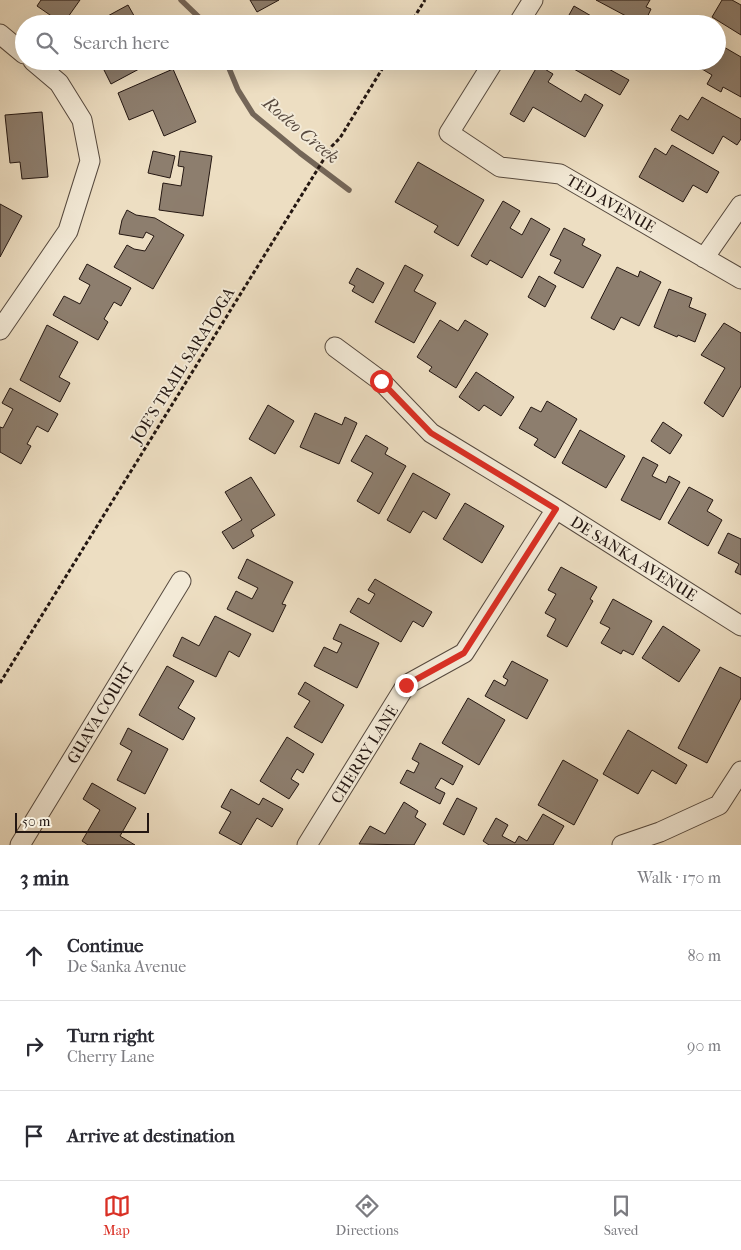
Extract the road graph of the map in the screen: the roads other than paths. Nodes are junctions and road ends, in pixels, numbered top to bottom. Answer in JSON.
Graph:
{"nodes":[{"id":1,"x":533,"y":0,"type":"edge"},
{"id":2,"x":524,"y":15,"type":"edge"},
{"id":3,"x":0,"y":34,"type":"edge"},
{"id":4,"x":15,"y":46,"type":"edge"},
{"id":5,"x":44,"y":70,"type":"edge"},
{"id":6,"x":488,"y":70,"type":"edge"},
{"id":7,"x":741,"y":205,"type":"edge"},
{"id":8,"x":704,"y":258,"type":"junction"},
{"id":9,"x":741,"y":279,"type":"edge"},
{"id":10,"x":2,"y":323,"type":"edge"},
{"id":11,"x":336,"y":347,"type":"dead end"},
{"id":12,"x":556,"y":509,"type":"junction"},
{"id":13,"x":180,"y":581,"type":"dead end"},
{"id":14,"x":741,"y":626,"type":"edge"},
{"id":15,"x":741,"y":771,"type":"edge"},
{"id":16,"x":662,"y":838,"type":"edge"},
{"id":17,"x":20,"y":845,"type":"edge"},
{"id":18,"x":307,"y":845,"type":"edge"},
{"id":19,"x":622,"y":845,"type":"edge"}],
"edges":[{"from":1,"to":2,"type":"street"},
{"from":3,"to":4,"type":"street"},
{"from":5,"to":10,"type":"street"},
{"from":6,"to":8,"type":"street","name":"TED AVENUE"},
{"from":7,"to":8,"type":"street"},
{"from":8,"to":9,"type":"street","name":"TED AVENUE"},
{"from":11,"to":12,"type":"street","name":"DE SANKA AVENUE"},
{"from":12,"to":14,"type":"street","name":"DE SANKA AVENUE"},
{"from":12,"to":18,"type":"street","name":"CHERRY LANE"},
{"from":13,"to":17,"type":"street","name":"GUAVA COURT"},
{"from":15,"to":16,"type":"street"},
{"from":16,"to":19,"type":"street"}]}
